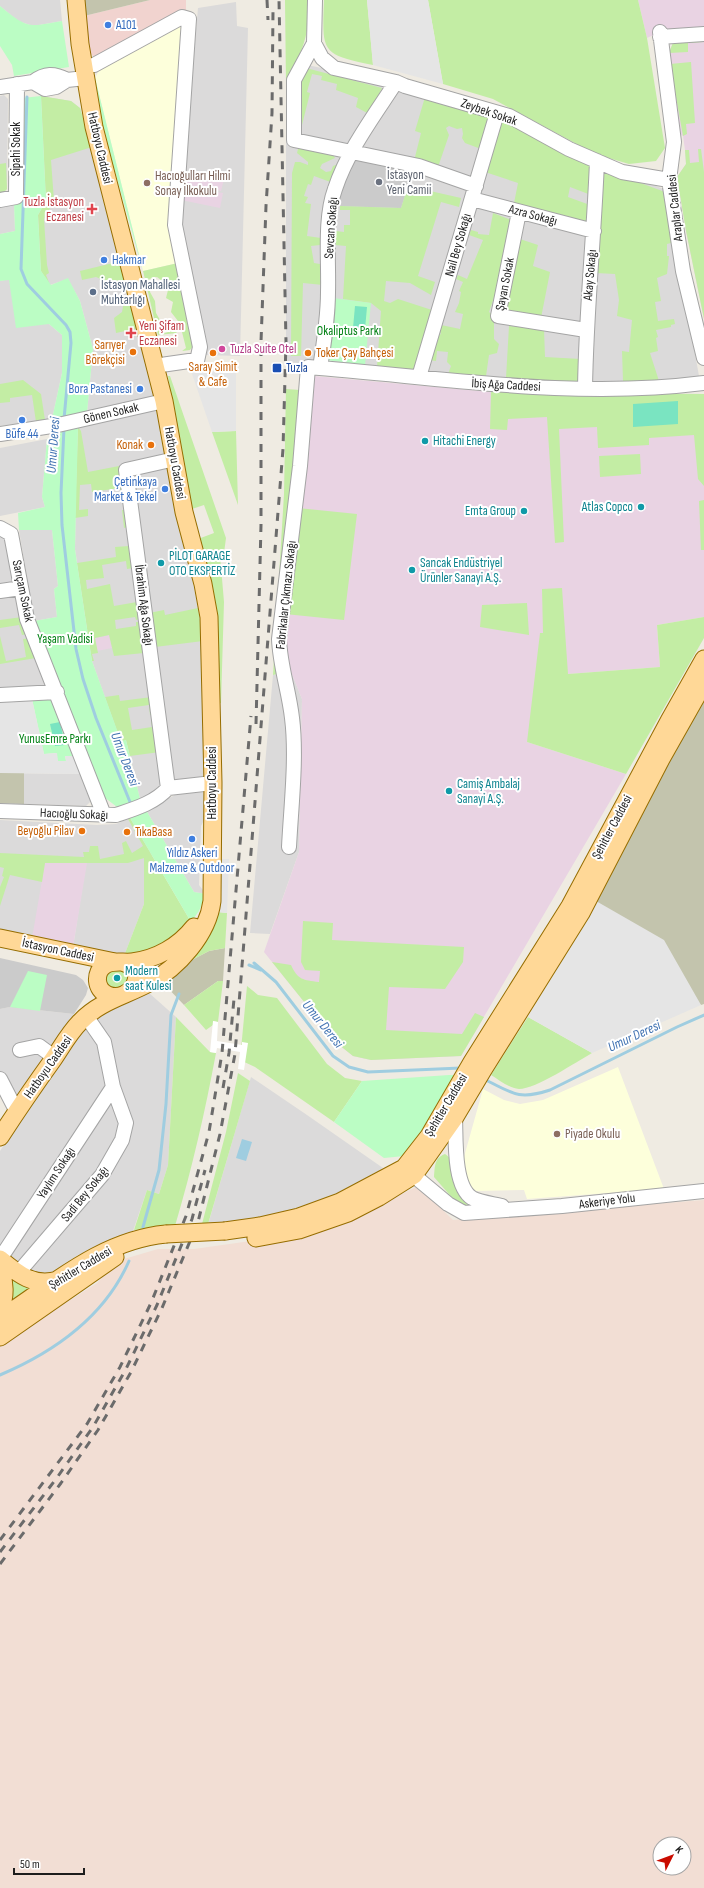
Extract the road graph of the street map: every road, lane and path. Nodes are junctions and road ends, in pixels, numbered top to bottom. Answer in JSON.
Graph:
{"nodes":[{"id":1,"x":66,"y":0,"type":"edge"},
{"id":2,"x":76,"y":0,"type":"edge"},
{"id":3,"x":315,"y":0,"type":"edge"},
{"id":4,"x":704,"y":34,"type":"edge"},
{"id":5,"x":314,"y":43,"type":"junction"},
{"id":6,"x":80,"y":44,"type":"junction"},
{"id":7,"x":84,"y":72,"type":"junction"},
{"id":8,"x":396,"y":82,"type":"junction"},
{"id":9,"x":17,"y":84,"type":"junction"},
{"id":10,"x":0,"y":87,"type":"edge"},
{"id":11,"x":497,"y":113,"type":"junction"},
{"id":12,"x":350,"y":152,"type":"junction"},
{"id":13,"x":597,"y":161,"type":"junction"},
{"id":14,"x":669,"y":180,"type":"junction"},
{"id":15,"x":476,"y":186,"type":"junction"},
{"id":16,"x":0,"y":200,"type":"edge"},
{"id":17,"x":472,"y":200,"type":"junction"},
{"id":18,"x":519,"y":212,"type":"junction"},
{"id":19,"x":594,"y":231,"type":"junction"},
{"id":20,"x":586,"y":330,"type":"junction"},
{"id":21,"x":704,"y":358,"type":"edge"},
{"id":22,"x":154,"y":366,"type":"junction"},
{"id":23,"x":314,"y":367,"type":"junction"},
{"id":24,"x":419,"y":377,"type":"junction"},
{"id":25,"x":704,"y":383,"type":"edge"},
{"id":26,"x":585,"y":389,"type":"junction"},
{"id":27,"x":164,"y":401,"type":"junction"},
{"id":28,"x":0,"y":434,"type":"edge"},
{"id":29,"x":175,"y":459,"type":"junction"},
{"id":30,"x":0,"y":528,"type":"edge"},
{"id":31,"x":21,"y":588,"type":"junction"},
{"id":32,"x":0,"y":591,"type":"edge"},
{"id":33,"x":704,"y":659,"type":"edge"},
{"id":34,"x":704,"y":683,"type":"edge"},
{"id":35,"x":57,"y":692,"type":"junction"},
{"id":36,"x":0,"y":695,"type":"edge"},
{"id":37,"x":213,"y":783,"type":"junction"},
{"id":38,"x":168,"y":788,"type":"junction"},
{"id":39,"x":0,"y":811,"type":"edge"},
{"id":40,"x":104,"y":815,"type":"junction"},
{"id":41,"x":289,"y":847,"type":"dead end"},
{"id":42,"x":212,"y":889,"type":"junction"},
{"id":43,"x":0,"y":938,"type":"edge"},
{"id":44,"x":0,"y":949,"type":"edge"},
{"id":45,"x":119,"y":962,"type":"junction"},
{"id":46,"x":98,"y":982,"type":"junction"},
{"id":47,"x":124,"y":993,"type":"junction"},
{"id":48,"x":81,"y":1022,"type":"junction"},
{"id":49,"x":20,"y":1050,"type":"dead end"},
{"id":50,"x":54,"y":1057,"type":"junction"},
{"id":51,"x":0,"y":1079,"type":"edge"},
{"id":52,"x":113,"y":1088,"type":"junction"},
{"id":53,"x":17,"y":1112,"type":"junction"},
{"id":54,"x":455,"y":1117,"type":"junction"},
{"id":55,"x":0,"y":1137,"type":"edge"},
{"id":56,"x":409,"y":1171,"type":"junction"},
{"id":57,"x":704,"y":1191,"type":"edge"},
{"id":58,"x":510,"y":1209,"type":"junction"},
{"id":59,"x":0,"y":1259,"type":"edge"},
{"id":60,"x":95,"y":1263,"type":"junction"},
{"id":61,"x":0,"y":1268,"type":"edge"},
{"id":62,"x":18,"y":1273,"type":"junction"},
{"id":63,"x":60,"y":1279,"type":"junction"},
{"id":64,"x":0,"y":1311,"type":"edge"},
{"id":65,"x":0,"y":1319,"type":"edge"},
{"id":66,"x":0,"y":1337,"type":"edge"}],
"edges":[{"from":1,"to":6,"type":"main road","name":"Hatboyu Caddesi"},
{"from":2,"to":6,"type":"main road","name":"Hatboyu Caddesi"},
{"from":3,"to":5,"type":"street"},
{"from":4,"to":14,"type":"street","name":"Araplar Caddesi"},
{"from":5,"to":8,"type":"street","name":"Zeybek Sokak"},
{"from":5,"to":12,"type":"street"},
{"from":6,"to":7,"type":"main road","name":"Hatboyu Caddesi"},
{"from":7,"to":9,"type":"street"},
{"from":7,"to":22,"type":"main road","name":"Hatboyu Caddesi"},
{"from":7,"to":22,"type":"street"},
{"from":8,"to":11,"type":"street","name":"Zeybek Sokak"},
{"from":8,"to":12,"type":"street","name":"Sevcan Sokağı"},
{"from":9,"to":10,"type":"street"},
{"from":9,"to":16,"type":"street","name":"Sipahi Sokak"},
{"from":11,"to":13,"type":"street","name":"Zeybek Sokak"},
{"from":11,"to":15,"type":"street","name":"Nail Bey Sokağı"},
{"from":12,"to":15,"type":"street"},
{"from":12,"to":23,"type":"street","name":"Sevcan Sokağı"},
{"from":13,"to":14,"type":"street","name":"Zeybek Sokak"},
{"from":13,"to":19,"type":"street","name":"Akay Sokağı"},
{"from":14,"to":21,"type":"street","name":"Araplar Caddesi"},
{"from":15,"to":17,"type":"street","name":"Nail Bey Sokağı"},
{"from":17,"to":18,"type":"street","name":"Azra Sokağı"},
{"from":17,"to":24,"type":"street","name":"Nail Bey Sokağı"},
{"from":18,"to":19,"type":"street","name":"Azra Sokağı"},
{"from":18,"to":20,"type":"street","name":"Şayan Sokak"},
{"from":19,"to":20,"type":"street","name":"Akay Sokağı"},
{"from":20,"to":26,"type":"street","name":"Akay Sokağı"},
{"from":22,"to":27,"type":"main road","name":"Hatboyu Caddesi"},
{"from":23,"to":24,"type":"street","name":"İbiş Ağa Caddesi"},
{"from":23,"to":41,"type":"street","name":"Fabrikalar Çıkmazı Sokağı"},
{"from":24,"to":26,"type":"street","name":"İbiş Ağa Caddesi"},
{"from":25,"to":26,"type":"street","name":"İbiş Ağa Caddesi"},
{"from":27,"to":28,"type":"street","name":"Gönen Sokak"},
{"from":27,"to":29,"type":"main road","name":"Hatboyu Caddesi"},
{"from":29,"to":37,"type":"main road","name":"Hatboyu Caddesi"},
{"from":29,"to":38,"type":"street","name":"İbrahim Ağa Sokağı"},
{"from":30,"to":31,"type":"street","name":"Sarıçam Sokak"},
{"from":31,"to":32,"type":"street"},
{"from":31,"to":35,"type":"street","name":"Sarıçam Sokak"},
{"from":33,"to":56,"type":"main road","name":"Şehitler Caddesi"},
{"from":34,"to":54,"type":"main road","name":"Şehitler Caddesi"},
{"from":35,"to":36,"type":"street"},
{"from":35,"to":40,"type":"street","name":"Sarıçam Sokak"},
{"from":37,"to":38,"type":"street"},
{"from":37,"to":42,"type":"main road","name":"Hatboyu Caddesi"},
{"from":38,"to":40,"type":"street","name":"Hacıoğlu Sokağı"},
{"from":39,"to":40,"type":"street","name":"Hacıoğlu Sokağı"},
{"from":42,"to":45,"type":"main road","name":"Hatboyu Caddesi"},
{"from":42,"to":47,"type":"main road","name":"Hatboyu Caddesi"},
{"from":43,"to":45,"type":"main road","name":"İstasyon Caddesi"},
{"from":44,"to":46,"type":"main road","name":"İstasyon Caddesi"},
{"from":45,"to":46,"type":"main road","name":"Hatboyu Caddesi"},
{"from":45,"to":47,"type":"main road","name":"Hatboyu Caddesi"},
{"from":46,"to":47,"type":"main road","name":"Hatboyu Caddesi"},
{"from":46,"to":48,"type":"main road"},
{"from":47,"to":48,"type":"main road","name":"Hatboyu Caddesi"},
{"from":48,"to":50,"type":"main road","name":"Hatboyu Caddesi"},
{"from":48,"to":52,"type":"street","name":"Sadi Bey Sokağı"},
{"from":49,"to":50,"type":"street"},
{"from":50,"to":53,"type":"main road","name":"Hatboyu Caddesi"},
{"from":51,"to":53,"type":"street"},
{"from":52,"to":59,"type":"street","name":"Yaylım Sokağı"},
{"from":52,"to":62,"type":"street","name":"Sadi Bey Sokağı"},
{"from":53,"to":55,"type":"main road","name":"Hatboyu Caddesi"},
{"from":54,"to":56,"type":"main road","name":"Şehitler Caddesi"},
{"from":54,"to":58,"type":"street"},
{"from":56,"to":58,"type":"street","name":"Askeriye Yolu"},
{"from":56,"to":60,"type":"main road","name":"Şehitler Caddesi","bridge":true},
{"from":57,"to":58,"type":"street","name":"Askeriye Yolu"},
{"from":59,"to":62,"type":"main road"},
{"from":60,"to":63,"type":"main road","name":"Şehitler Caddesi"},
{"from":60,"to":66,"type":"main road","name":"Şehitler Caddesi"},
{"from":61,"to":64,"type":"main road"},
{"from":62,"to":63,"type":"main road"},
{"from":63,"to":65,"type":"main road","name":"Şehitler Caddesi"}]}
